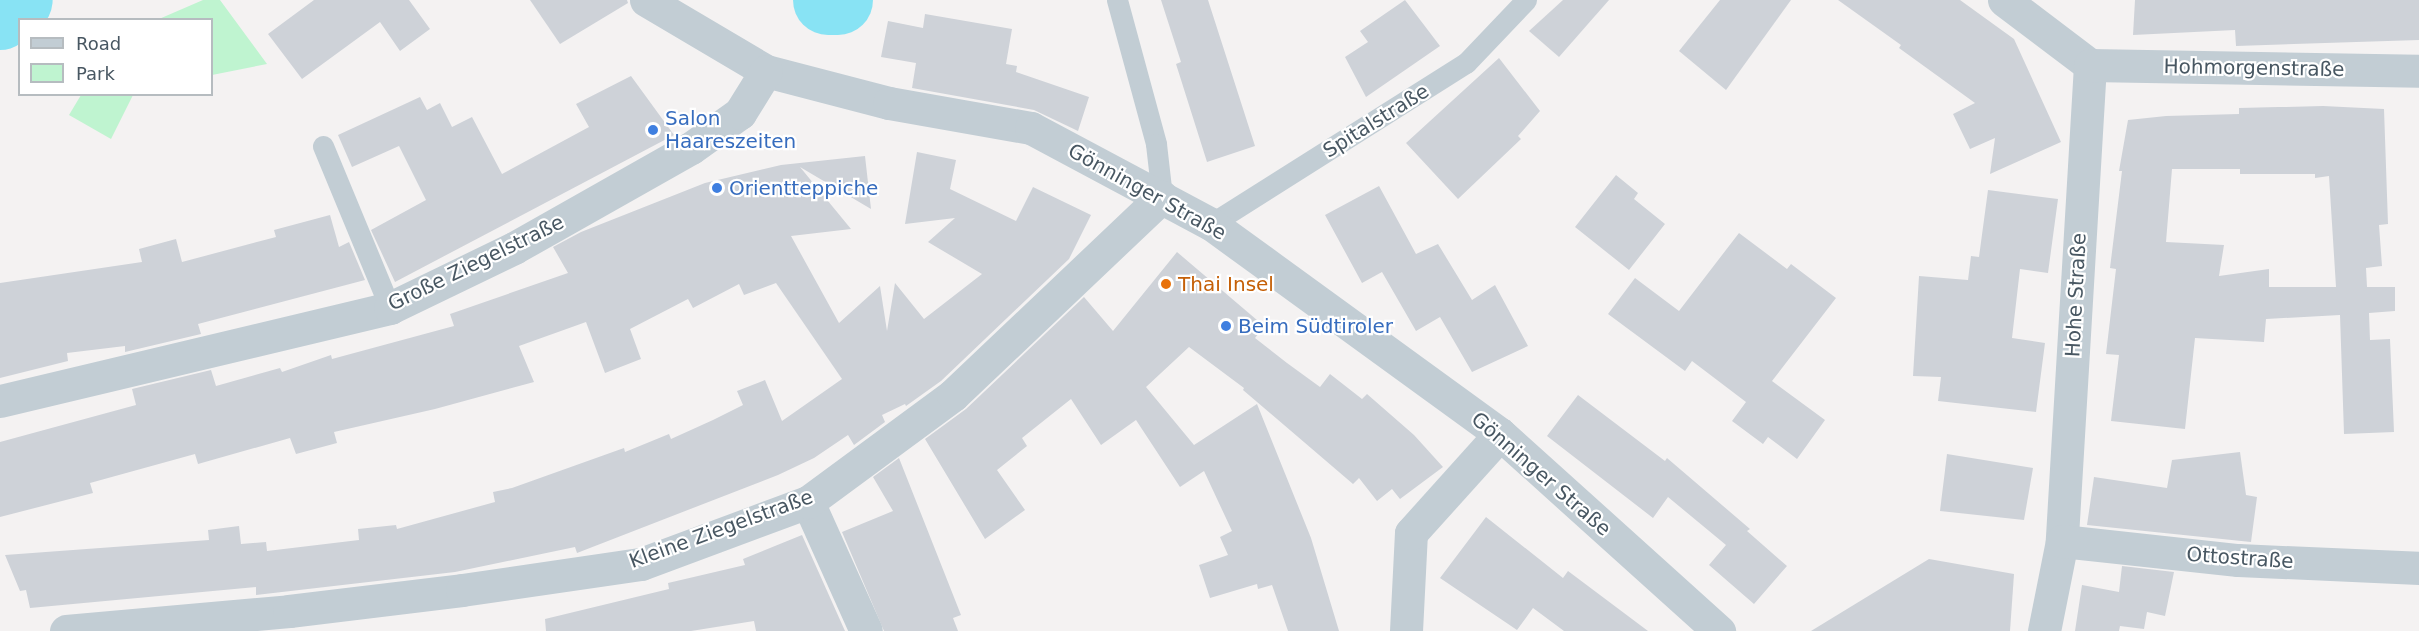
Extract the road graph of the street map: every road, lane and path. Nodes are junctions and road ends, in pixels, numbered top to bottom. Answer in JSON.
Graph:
{"nodes":[{"id":1,"x":646,"y":0,"type":"edge"},
{"id":2,"x":1118,"y":0,"type":"edge"},
{"id":3,"x":1526,"y":0,"type":"edge"},
{"id":4,"x":2004,"y":0,"type":"edge"},
{"id":5,"x":2090,"y":65,"type":"junction"},
{"id":6,"x":766,"y":71,"type":"junction"},
{"id":7,"x":2419,"y":71,"type":"edge"},
{"id":8,"x":323,"y":147,"type":"dead end"},
{"id":9,"x":1161,"y":197,"type":"junction"},
{"id":10,"x":1211,"y":224,"type":"junction"},
{"id":11,"x":390,"y":308,"type":"junction"},
{"id":12,"x":0,"y":401,"type":"edge"},
{"id":13,"x":1500,"y":434,"type":"junction"},
{"id":14,"x":808,"y":502,"type":"junction"},
{"id":15,"x":2062,"y":541,"type":"junction"},
{"id":16,"x":2419,"y":568,"type":"edge"},
{"id":17,"x":66,"y":631,"type":"edge"},
{"id":18,"x":866,"y":631,"type":"edge"},
{"id":19,"x":1406,"y":631,"type":"edge"},
{"id":20,"x":1719,"y":631,"type":"edge"},
{"id":21,"x":2044,"y":631,"type":"edge"}],
"edges":[{"from":1,"to":6,"type":"street","name":"Gönninger Straße"},
{"from":2,"to":9,"type":"lane"},
{"from":3,"to":10,"type":"lane","name":"Spitalstraße"},
{"from":4,"to":5,"type":"street"},
{"from":5,"to":7,"type":"street","name":"Hohmorgenstraße"},
{"from":5,"to":15,"type":"street","name":"Hohe Straße"},
{"from":6,"to":9,"type":"street","name":"Gönninger Straße"},
{"from":6,"to":11,"type":"street","name":"Große Ziegelstraße"},
{"from":8,"to":11,"type":"lane"},
{"from":9,"to":10,"type":"street","name":"Gönninger Straße"},
{"from":9,"to":14,"type":"street","name":"Kleine Ziegelstraße"},
{"from":10,"to":13,"type":"street","name":"Gönninger Straße"},
{"from":11,"to":12,"type":"street","name":"Große Ziegelstraße"},
{"from":13,"to":19,"type":"street"},
{"from":13,"to":20,"type":"street","name":"Gönninger Straße"},
{"from":14,"to":17,"type":"street","name":"Kleine Ziegelstraße"},
{"from":14,"to":18,"type":"street"},
{"from":15,"to":16,"type":"street","name":"Ottostraße"},
{"from":15,"to":21,"type":"street","name":"Hohe Straße"}]}
